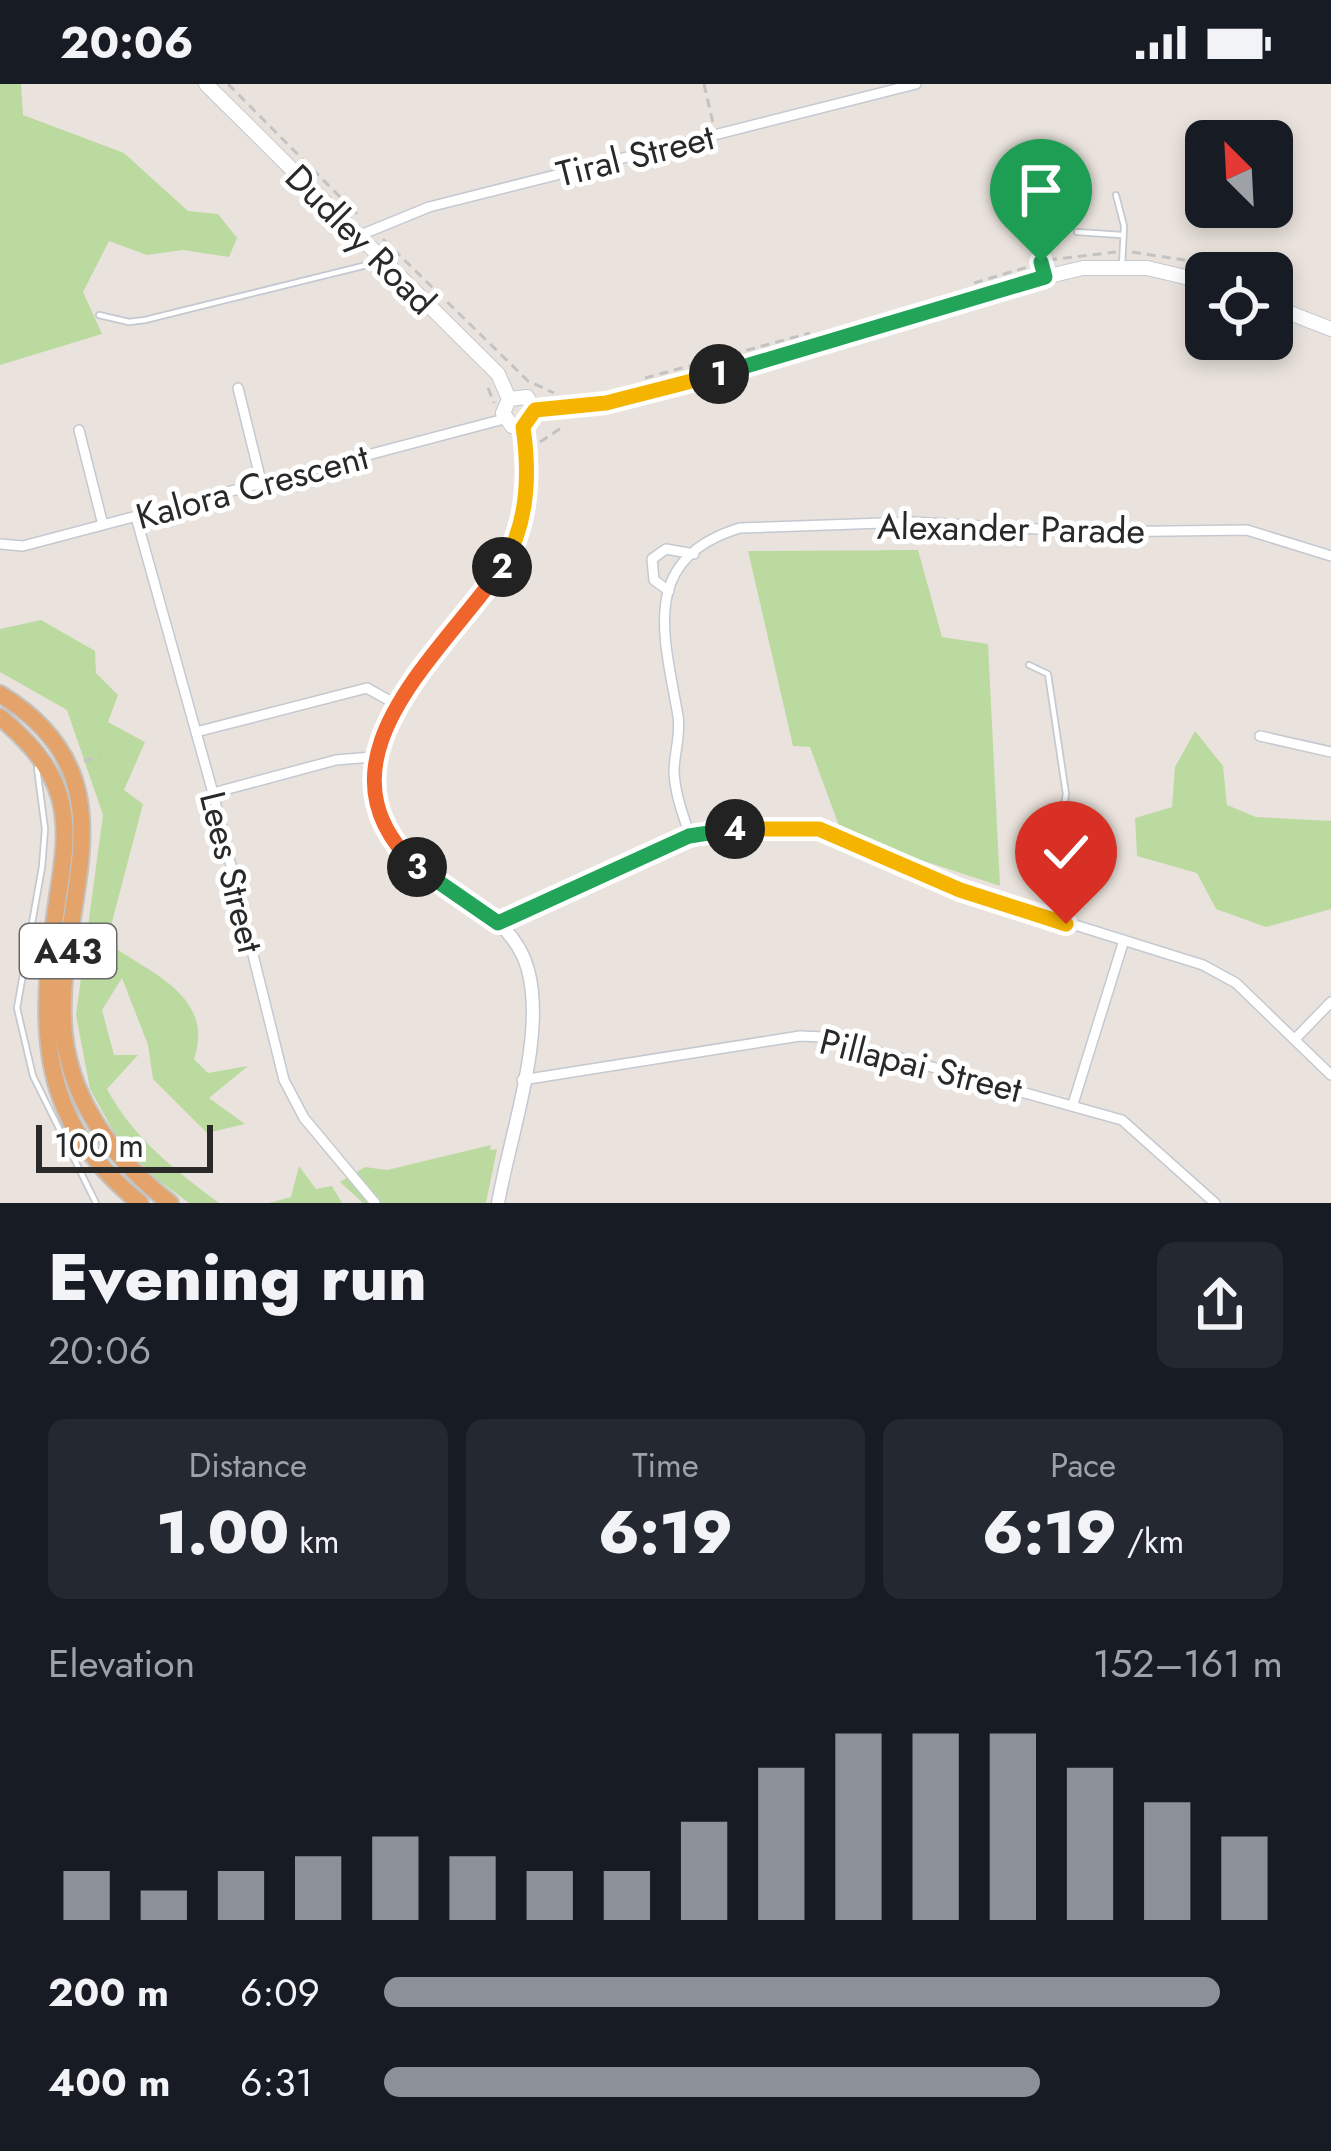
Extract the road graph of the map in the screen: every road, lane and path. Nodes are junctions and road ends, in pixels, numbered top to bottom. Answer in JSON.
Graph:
{"nodes":[{"id":1,"x":206,"y":84,"type":"edge"},
{"id":2,"x":228,"y":84,"type":"edge"},
{"id":3,"x":704,"y":84,"type":"edge"},
{"id":4,"x":916,"y":84,"type":"edge"},
{"id":5,"x":716,"y":135,"type":"junction"},
{"id":6,"x":1116,"y":195,"type":"dead end"},
{"id":7,"x":357,"y":214,"type":"dead end"},
{"id":8,"x":1077,"y":232,"type":"dead end"},
{"id":9,"x":1121,"y":235,"type":"junction"},
{"id":10,"x":358,"y":236,"type":"junction"},
{"id":11,"x":1060,"y":236,"type":"dead end"},
{"id":12,"x":383,"y":239,"type":"dead end"},
{"id":13,"x":1122,"y":259,"type":"junction"},
{"id":14,"x":1185,"y":260,"type":"edge"},
{"id":15,"x":382,"y":261,"type":"junction"},
{"id":16,"x":1043,"y":270,"type":"junction"},
{"id":17,"x":1185,"y":276,"type":"edge"},
{"id":18,"x":956,"y":288,"type":"dead end"},
{"id":19,"x":1293,"y":314,"type":"edge"},
{"id":20,"x":99,"y":315,"type":"dead end"},
{"id":21,"x":1331,"y":329,"type":"edge"},
{"id":22,"x":816,"y":332,"type":"dead end"},
{"id":23,"x":640,"y":379,"type":"dead end"},
{"id":24,"x":238,"y":388,"type":"dead end"},
{"id":25,"x":488,"y":388,"type":"dead end"},
{"id":26,"x":558,"y":394,"type":"dead end"},
{"id":27,"x":509,"y":399,"type":"junction"},
{"id":28,"x":535,"y":410,"type":"junction"},
{"id":29,"x":499,"y":415,"type":"junction"},
{"id":30,"x":523,"y":427,"type":"junction"},
{"id":31,"x":560,"y":428,"type":"dead end"},
{"id":32,"x":79,"y":430,"type":"dead end"},
{"id":33,"x":540,"y":442,"type":"dead end"},
{"id":34,"x":262,"y":485,"type":"junction"},
{"id":35,"x":136,"y":517,"type":"junction"},
{"id":36,"x":103,"y":525,"type":"junction"},
{"id":37,"x":0,"y":544,"type":"edge"},
{"id":38,"x":694,"y":554,"type":"junction"},
{"id":39,"x":1331,"y":556,"type":"edge"},
{"id":40,"x":669,"y":591,"type":"junction"},
{"id":41,"x":1029,"y":665,"type":"dead end"},
{"id":42,"x":0,"y":694,"type":"edge"},
{"id":43,"x":400,"y":706,"type":"junction"},
{"id":44,"x":0,"y":717,"type":"edge"},
{"id":45,"x":196,"y":732,"type":"junction"},
{"id":46,"x":1260,"y":736,"type":"dead end"},
{"id":47,"x":1331,"y":752,"type":"edge"},
{"id":48,"x":38,"y":756,"type":"junction"},
{"id":49,"x":100,"y":757,"type":"dead end"},
{"id":50,"x":372,"y":757,"type":"junction"},
{"id":51,"x":82,"y":762,"type":"dead end"},
{"id":52,"x":213,"y":793,"type":"junction"},
{"id":53,"x":689,"y":836,"type":"junction"},
{"id":54,"x":498,"y":923,"type":"junction"},
{"id":55,"x":1066,"y":924,"type":"junction"},
{"id":56,"x":1124,"y":940,"type":"junction"},
{"id":57,"x":1331,"y":1002,"type":"edge"},
{"id":58,"x":1296,"y":1038,"type":"junction"},
{"id":59,"x":1331,"y":1075,"type":"edge"},
{"id":60,"x":522,"y":1079,"type":"junction"},
{"id":61,"x":46,"y":1085,"type":"junction"},
{"id":62,"x":1073,"y":1104,"type":"junction"},
{"id":63,"x":75,"y":1146,"type":"junction"},
{"id":64,"x":96,"y":1203,"type":"edge"},
{"id":65,"x":140,"y":1203,"type":"edge"},
{"id":66,"x":170,"y":1203,"type":"edge"},
{"id":67,"x":375,"y":1203,"type":"edge"},
{"id":68,"x":498,"y":1203,"type":"edge"},
{"id":69,"x":1216,"y":1203,"type":"edge"}],
"edges":[{"from":1,"to":10,"type":"main road","name":"Dudley Road"},
{"from":2,"to":7,"type":"path"},
{"from":3,"to":5,"type":"path"},
{"from":4,"to":5,"type":"street","name":"Tiral Street"},
{"from":5,"to":10,"type":"street","name":"Tiral Street"},
{"from":6,"to":9,"type":"lane"},
{"from":8,"to":9,"type":"lane"},
{"from":9,"to":13,"type":"lane"},
{"from":10,"to":15,"type":"main road","name":"Dudley Road"},
{"from":11,"to":16,"type":"lane"},
{"from":12,"to":26,"type":"path"},
{"from":13,"to":14,"type":"path"},
{"from":13,"to":16,"type":"main road"},
{"from":13,"to":16,"type":"path"},
{"from":13,"to":17,"type":"main road"},
{"from":15,"to":20,"type":"lane"},
{"from":15,"to":27,"type":"main road","name":"Dudley Road"},
{"from":16,"to":18,"type":"path"},
{"from":16,"to":28,"type":"main road"},
{"from":19,"to":21,"type":"main road"},
{"from":22,"to":23,"type":"path"},
{"from":24,"to":34,"type":"street"},
{"from":25,"to":29,"type":"path"},
{"from":27,"to":28,"type":"main road"},
{"from":27,"to":29,"type":"main road"},
{"from":28,"to":30,"type":"main road"},
{"from":29,"to":30,"type":"main road"},
{"from":29,"to":34,"type":"street","name":"Kalora Crescent"},
{"from":30,"to":43,"type":"street"},
{"from":31,"to":33,"type":"path"},
{"from":32,"to":36,"type":"street"},
{"from":34,"to":35,"type":"street","name":"Kalora Crescent"},
{"from":35,"to":36,"type":"street","name":"Kalora Crescent"},
{"from":35,"to":45,"type":"street","name":"Lees Street"},
{"from":36,"to":37,"type":"street","name":"Kalora Crescent"},
{"from":38,"to":39,"type":"street","name":"Alexander Parade"},
{"from":38,"to":40,"type":"street"},
{"from":38,"to":40,"type":"street","name":"Alexander Parade"},
{"from":40,"to":53,"type":"street","name":"Alexander Parade"},
{"from":41,"to":55,"type":"lane"},
{"from":42,"to":66,"type":"highway","number":"A43"},
{"from":43,"to":45,"type":"street"},
{"from":43,"to":50,"type":"street"},
{"from":44,"to":48,"type":"highway","number":"A43"},
{"from":45,"to":52,"type":"street","name":"Lees Street"},
{"from":46,"to":47,"type":"street"},
{"from":48,"to":61,"type":"highway","number":"A43"},
{"from":48,"to":61,"type":"lane"},
{"from":49,"to":51,"type":"path"},
{"from":50,"to":52,"type":"street"},
{"from":50,"to":54,"type":"street"},
{"from":52,"to":67,"type":"street","name":"Lees Street"},
{"from":53,"to":54,"type":"street"},
{"from":53,"to":55,"type":"street"},
{"from":54,"to":60,"type":"street"},
{"from":55,"to":56,"type":"street"},
{"from":56,"to":58,"type":"street"},
{"from":56,"to":62,"type":"street"},
{"from":57,"to":58,"type":"street"},
{"from":58,"to":59,"type":"street"},
{"from":60,"to":62,"type":"street","name":"Pillapai Street"},
{"from":60,"to":68,"type":"street"},
{"from":61,"to":63,"type":"highway","number":"A43"},
{"from":62,"to":69,"type":"street","name":"Pillapai Street"},
{"from":63,"to":64,"type":"lane"},
{"from":63,"to":65,"type":"highway","number":"A43"}]}
